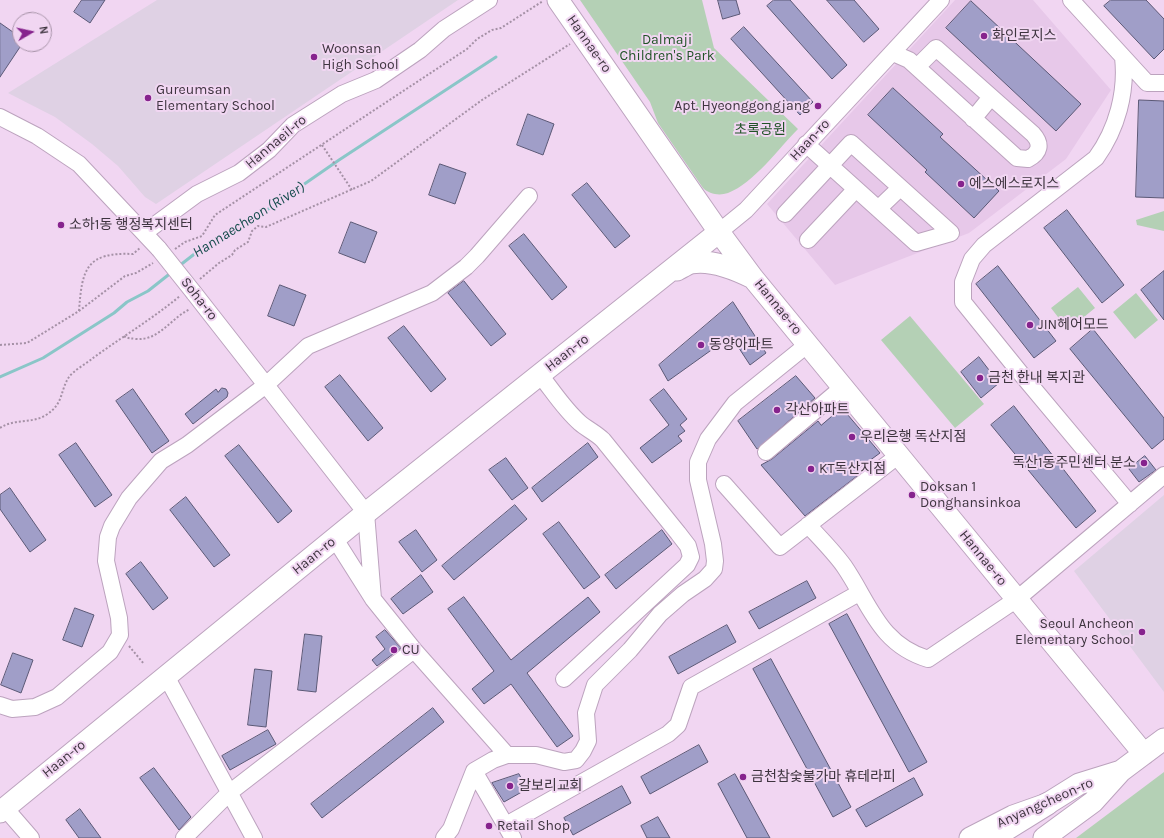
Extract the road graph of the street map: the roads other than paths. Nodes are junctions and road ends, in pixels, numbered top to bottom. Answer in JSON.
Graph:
{"nodes":[{"id":1,"x":489,"y":0,"type":"edge"},
{"id":2,"x":558,"y":0,"type":"edge"},
{"id":3,"x":941,"y":0,"type":"edge"},
{"id":4,"x":1077,"y":2,"type":"edge"},
{"id":5,"x":893,"y":52,"type":"junction"},
{"id":6,"x":1123,"y":57,"type":"junction"},
{"id":7,"x":917,"y":67,"type":"junction"},
{"id":8,"x":1164,"y":83,"type":"edge"},
{"id":9,"x":991,"y":97,"type":"junction"},
{"id":10,"x":0,"y":118,"type":"edge"},
{"id":11,"x":974,"y":119,"type":"junction"},
{"id":12,"x":806,"y":144,"type":"junction"},
{"id":13,"x":830,"y":165,"type":"junction"},
{"id":14,"x":900,"y":188,"type":"junction"},
{"id":15,"x":856,"y":189,"type":"junction"},
{"id":16,"x":529,"y":196,"type":"dead end"},
{"id":17,"x":878,"y":209,"type":"junction"},
{"id":18,"x":785,"y":214,"type":"dead end"},
{"id":19,"x":719,"y":232,"type":"junction"},
{"id":20,"x":808,"y":240,"type":"dead end"},
{"id":21,"x":156,"y":247,"type":"junction"},
{"id":22,"x":666,"y":275,"type":"junction"},
{"id":23,"x":753,"y":278,"type":"junction"},
{"id":24,"x":808,"y":344,"type":"junction"},
{"id":25,"x":540,"y":374,"type":"junction"},
{"id":26,"x":266,"y":385,"type":"junction"},
{"id":27,"x":843,"y":387,"type":"junction"},
{"id":28,"x":766,"y":452,"type":"dead end"},
{"id":29,"x":899,"y":455,"type":"junction"},
{"id":30,"x":1164,"y":475,"type":"edge"},
{"id":31,"x":724,"y":484,"type":"dead end"},
{"id":32,"x":1130,"y":504,"type":"junction"},
{"id":33,"x":366,"y":513,"type":"junction"},
{"id":34,"x":808,"y":525,"type":"junction"},
{"id":35,"x":335,"y":539,"type":"junction"},
{"id":36,"x":859,"y":593,"type":"junction"},
{"id":37,"x":373,"y":599,"type":"junction"},
{"id":38,"x":1017,"y":599,"type":"junction"},
{"id":39,"x":414,"y":650,"type":"junction"},
{"id":40,"x":166,"y":676,"type":"junction"},
{"id":41,"x":564,"y":680,"type":"dead end"},
{"id":42,"x":0,"y":705,"type":"edge"},
{"id":43,"x":1164,"y":738,"type":"edge"},
{"id":44,"x":1144,"y":754,"type":"junction"},
{"id":45,"x":507,"y":755,"type":"junction"},
{"id":46,"x":474,"y":771,"type":"junction"},
{"id":47,"x":1121,"y":771,"type":"junction"},
{"id":48,"x":229,"y":793,"type":"junction"},
{"id":49,"x":1047,"y":804,"type":"junction"},
{"id":50,"x":3,"y":810,"type":"edge"},
{"id":51,"x":1065,"y":822,"type":"junction"},
{"id":52,"x":510,"y":831,"type":"edge"},
{"id":53,"x":30,"y":838,"type":"edge"},
{"id":54,"x":184,"y":838,"type":"edge"},
{"id":55,"x":254,"y":838,"type":"edge"},
{"id":56,"x":444,"y":838,"type":"edge"},
{"id":57,"x":970,"y":838,"type":"edge"},
{"id":58,"x":992,"y":838,"type":"edge"},
{"id":59,"x":1032,"y":838,"type":"edge"},
{"id":60,"x":1044,"y":838,"type":"edge"}],
"edges":[{"from":1,"to":21,"type":"street","name":"Hannaeil-ro"},
{"from":2,"to":19,"type":"main road","name":"Hannae-ro"},
{"from":3,"to":5,"type":"street","name":"Haan-ro"},
{"from":4,"to":6,"type":"street"},
{"from":5,"to":7,"type":"street"},
{"from":5,"to":12,"type":"street","name":"Haan-ro"},
{"from":6,"to":8,"type":"street"},
{"from":6,"to":32,"type":"street"},
{"from":7,"to":9,"type":"street"},
{"from":7,"to":11,"type":"street"},
{"from":9,"to":11,"type":"street"},
{"from":9,"to":11,"type":"street"},
{"from":10,"to":21,"type":"street","name":"Soha-ro"},
{"from":12,"to":13,"type":"street"},
{"from":12,"to":19,"type":"street","name":"Haan-ro"},
{"from":13,"to":14,"type":"street"},
{"from":13,"to":15,"type":"street"},
{"from":13,"to":18,"type":"street"},
{"from":14,"to":17,"type":"street"},
{"from":14,"to":17,"type":"street"},
{"from":15,"to":17,"type":"street"},
{"from":15,"to":20,"type":"street"},
{"from":16,"to":26,"type":"street"},
{"from":19,"to":22,"type":"main road","name":"Haan-ro"},
{"from":19,"to":23,"type":"main road","name":"Hannae-ro"},
{"from":21,"to":26,"type":"street","name":"Soha-ro","bridge":true},
{"from":22,"to":23,"type":"main road"},
{"from":22,"to":25,"type":"main road","name":"Haan-ro"},
{"from":23,"to":24,"type":"main road","name":"Hannae-ro"},
{"from":24,"to":27,"type":"main road","name":"Hannae-ro"},
{"from":24,"to":45,"type":"street"},
{"from":25,"to":33,"type":"main road","name":"Haan-ro"},
{"from":25,"to":41,"type":"street"},
{"from":26,"to":33,"type":"street","name":"Soha-ro"},
{"from":26,"to":42,"type":"street"},
{"from":27,"to":28,"type":"street"},
{"from":27,"to":29,"type":"main road","name":"Hannae-ro"},
{"from":29,"to":34,"type":"street"},
{"from":29,"to":38,"type":"main road","name":"Hannae-ro"},
{"from":30,"to":32,"type":"street","name":"Hannae-ro"},
{"from":31,"to":34,"type":"street"},
{"from":32,"to":38,"type":"street","name":"Hannae-ro"},
{"from":33,"to":35,"type":"main road","name":"Haan-ro"},
{"from":33,"to":37,"type":"street"},
{"from":34,"to":36,"type":"street"},
{"from":35,"to":37,"type":"street"},
{"from":35,"to":40,"type":"main road","name":"Haan-ro"},
{"from":36,"to":38,"type":"street"},
{"from":36,"to":52,"type":"street"},
{"from":37,"to":39,"type":"street"},
{"from":38,"to":44,"type":"main road","name":"Hannae-ro"},
{"from":39,"to":45,"type":"street"},
{"from":39,"to":48,"type":"street"},
{"from":40,"to":48,"type":"street"},
{"from":40,"to":50,"type":"main road","name":"Haan-ro"},
{"from":43,"to":44,"type":"main road","name":"Anyangcheon-ro"},
{"from":44,"to":47,"type":"main road","name":"Anyangcheon-ro"},
{"from":45,"to":46,"type":"street"},
{"from":46,"to":52,"type":"street"},
{"from":46,"to":56,"type":"street"},
{"from":47,"to":49,"type":"main road","name":"Anyangcheon-ro"},
{"from":47,"to":51,"type":"main road","name":"Anyangcheon-ro"},
{"from":48,"to":54,"type":"street"},
{"from":48,"to":55,"type":"street"},
{"from":49,"to":57,"type":"main road","name":"Anyangcheon-ro"},
{"from":49,"to":58,"type":"highway"},
{"from":50,"to":53,"type":"street"},
{"from":51,"to":59,"type":"main road"},
{"from":51,"to":60,"type":"main road","name":"Anyangcheon-ro"}]}
